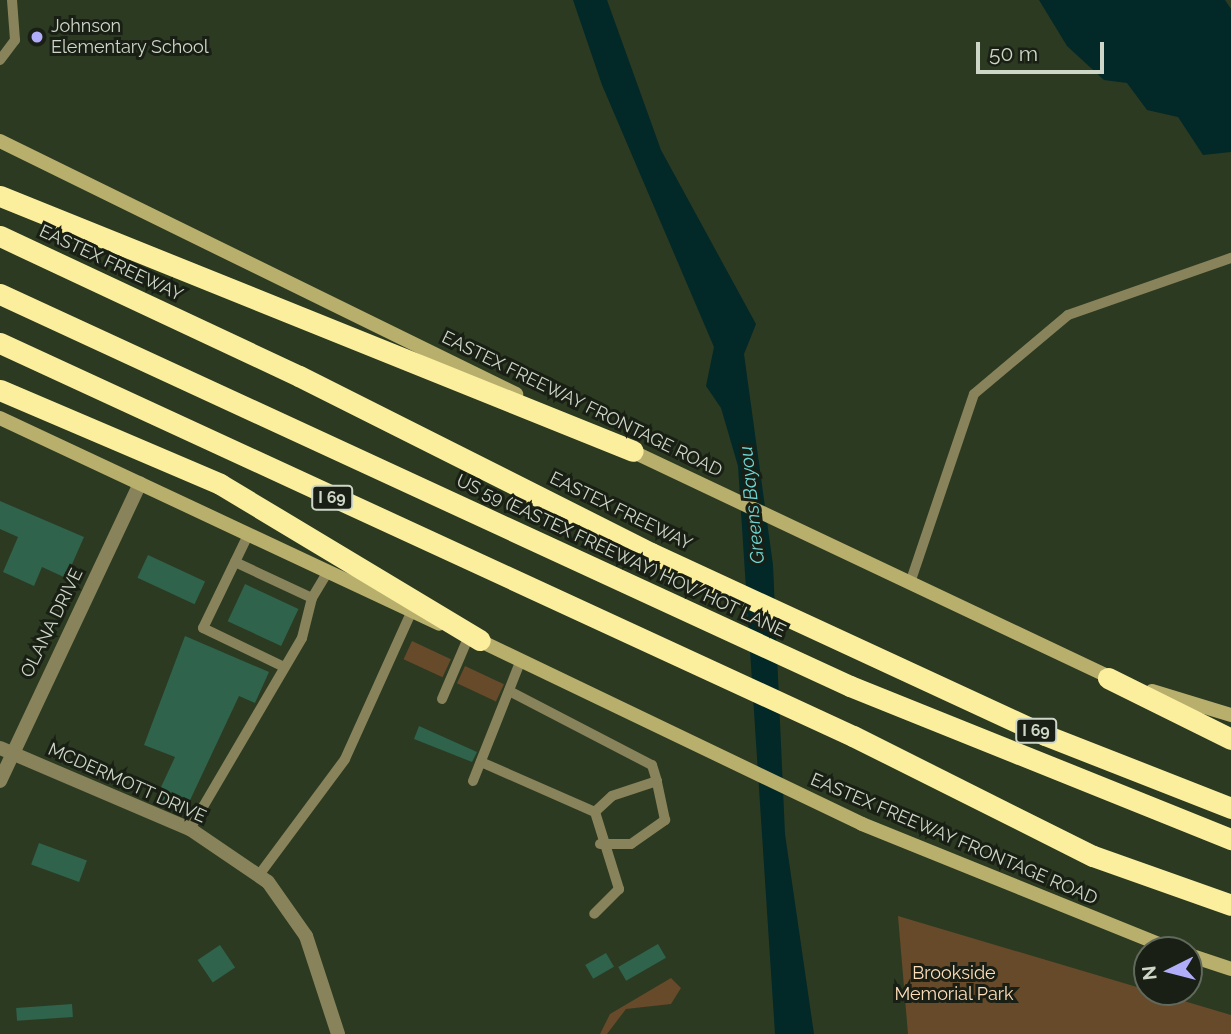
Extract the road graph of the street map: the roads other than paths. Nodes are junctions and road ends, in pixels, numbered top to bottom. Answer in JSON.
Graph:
{"nodes":[{"id":1,"x":12,"y":0,"type":"edge"},
{"id":2,"x":0,"y":60,"type":"edge"},
{"id":3,"x":0,"y":136,"type":"edge"},
{"id":4,"x":0,"y":141,"type":"edge"},
{"id":5,"x":21,"y":151,"type":"junction"},
{"id":6,"x":0,"y":197,"type":"edge"},
{"id":7,"x":0,"y":236,"type":"edge"},
{"id":8,"x":1231,"y":258,"type":"edge"},
{"id":9,"x":0,"y":294,"type":"edge"},
{"id":10,"x":0,"y":343,"type":"edge"},
{"id":11,"x":0,"y":390,"type":"edge"},
{"id":12,"x":0,"y":418,"type":"edge"},
{"id":13,"x":633,"y":451,"type":"junction"},
{"id":14,"x":140,"y":483,"type":"junction"},
{"id":15,"x":248,"y":534,"type":"junction"},
{"id":16,"x":234,"y":562,"type":"junction"},
{"id":17,"x":327,"y":573,"type":"junction"},
{"id":18,"x":911,"y":580,"type":"junction"},
{"id":19,"x":312,"y":598,"type":"junction"},
{"id":20,"x":411,"y":613,"type":"junction"},
{"id":21,"x":475,"y":638,"type":"junction"},
{"id":22,"x":521,"y":660,"type":"junction"},
{"id":23,"x":285,"y":667,"type":"junction"},
{"id":24,"x":1108,"y":678,"type":"junction"},
{"id":25,"x":509,"y":691,"type":"junction"},
{"id":26,"x":442,"y":699,"type":"dead end"},
{"id":27,"x":1231,"y":715,"type":"edge"},
{"id":28,"x":1231,"y":739,"type":"edge"},
{"id":29,"x":5,"y":751,"type":"edge"},
{"id":30,"x":481,"y":762,"type":"junction"},
{"id":31,"x":0,"y":780,"type":"edge"},
{"id":32,"x":473,"y":781,"type":"dead end"},
{"id":33,"x":657,"y":781,"type":"junction"},
{"id":34,"x":1231,"y":808,"type":"edge"},
{"id":35,"x":595,"y":812,"type":"junction"},
{"id":36,"x":190,"y":829,"type":"junction"},
{"id":37,"x":1231,"y":839,"type":"edge"},
{"id":38,"x":600,"y":844,"type":"junction"},
{"id":39,"x":259,"y":875,"type":"junction"},
{"id":40,"x":1231,"y":905,"type":"edge"},
{"id":41,"x":594,"y":914,"type":"dead end"},
{"id":42,"x":1139,"y":936,"type":"edge"},
{"id":43,"x":1203,"y":959,"type":"edge"},
{"id":44,"x":1231,"y":968,"type":"edge"},
{"id":45,"x":338,"y":1034,"type":"edge"}],
"edges":[{"from":1,"to":2,"type":"lane"},
{"from":3,"to":5,"type":"main road"},
{"from":4,"to":5,"type":"main road","name":"EASTEX FREEWAY FRONTAGE ROAD"},
{"from":5,"to":13,"type":"main road","name":"EASTEX FREEWAY FRONTAGE ROAD"},
{"from":6,"to":13,"type":"highway"},
{"from":7,"to":34,"type":"highway","name":"EASTEX FREEWAY","number":"I 69"},
{"from":8,"to":18,"type":"lane"},
{"from":9,"to":37,"type":"highway","name":"US 59 (EASTEX FREEWAY) HOV/HOT LANE","number":"I 69"},
{"from":10,"to":40,"type":"highway","number":"I 69"},
{"from":11,"to":21,"type":"highway"},
{"from":12,"to":14,"type":"main road","name":"EASTEX FREEWAY FRONTAGE ROAD"},
{"from":13,"to":18,"type":"main road","name":"EASTEX FREEWAY FRONTAGE ROAD"},
{"from":14,"to":15,"type":"main road","name":"EASTEX FREEWAY FRONTAGE ROAD"},
{"from":14,"to":29,"type":"street","name":"OLANA DRIVE"},
{"from":15,"to":16,"type":"lane"},
{"from":15,"to":17,"type":"main road","name":"EASTEX FREEWAY FRONTAGE ROAD"},
{"from":16,"to":19,"type":"lane"},
{"from":16,"to":23,"type":"lane"},
{"from":17,"to":19,"type":"lane"},
{"from":17,"to":20,"type":"main road","name":"EASTEX FREEWAY FRONTAGE ROAD"},
{"from":18,"to":24,"type":"main road","name":"EASTEX FREEWAY FRONTAGE ROAD"},
{"from":19,"to":23,"type":"lane"},
{"from":20,"to":21,"type":"main road","name":"EASTEX FREEWAY FRONTAGE ROAD"},
{"from":20,"to":39,"type":"lane"},
{"from":21,"to":22,"type":"main road","name":"EASTEX FREEWAY FRONTAGE ROAD"},
{"from":21,"to":26,"type":"lane"},
{"from":22,"to":25,"type":"lane"},
{"from":22,"to":42,"type":"main road","name":"EASTEX FREEWAY FRONTAGE ROAD"},
{"from":23,"to":36,"type":"lane"},
{"from":24,"to":27,"type":"main road","name":"EASTEX FREEWAY FRONTAGE ROAD"},
{"from":24,"to":28,"type":"highway"},
{"from":25,"to":30,"type":"lane"},
{"from":25,"to":33,"type":"lane"},
{"from":29,"to":31,"type":"street","name":"OLANA DRIVE"},
{"from":29,"to":36,"type":"street","name":"MCDERMOTT DRIVE"},
{"from":30,"to":32,"type":"lane"},
{"from":30,"to":35,"type":"lane"},
{"from":33,"to":35,"type":"lane"},
{"from":33,"to":38,"type":"lane"},
{"from":35,"to":38,"type":"lane"},
{"from":36,"to":39,"type":"street","name":"MCDERMOTT DRIVE"},
{"from":38,"to":41,"type":"lane"},
{"from":39,"to":45,"type":"street","name":"MCDERMOTT DRIVE"},
{"from":43,"to":44,"type":"main road"}]}
